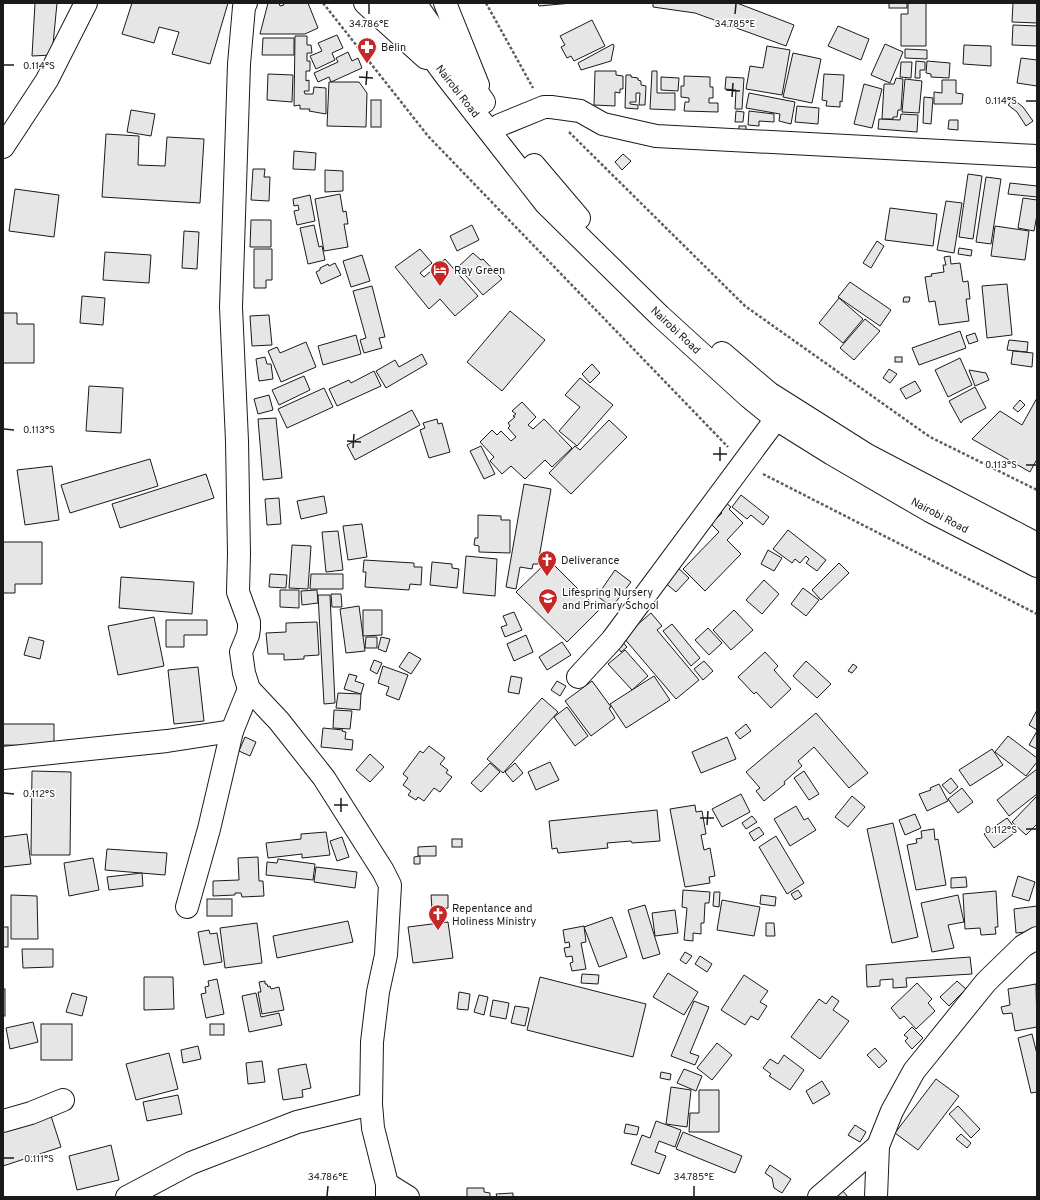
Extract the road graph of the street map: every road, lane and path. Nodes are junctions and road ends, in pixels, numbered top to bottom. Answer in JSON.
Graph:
{"nodes":[{"id":1,"x":86,"y":3,"type":"edge"},
{"id":2,"x":246,"y":3,"type":"edge"},
{"id":3,"x":365,"y":3,"type":"edge"},
{"id":4,"x":392,"y":3,"type":"edge"},
{"id":5,"x":415,"y":3,"type":"edge"},
{"id":6,"x":444,"y":3,"type":"edge"},
{"id":7,"x":486,"y":3,"type":"edge"},
{"id":8,"x":446,"y":76,"type":"junction"},
{"id":9,"x":486,"y":104,"type":"junction"},
{"id":10,"x":544,"y":108,"type":"junction"},
{"id":11,"x":500,"y":125,"type":"junction"},
{"id":12,"x":3,"y":147,"type":"edge"},
{"id":13,"x":1037,"y":156,"type":"edge"},
{"id":14,"x":776,"y":419,"type":"junction"},
{"id":15,"x":1037,"y":490,"type":"edge"},
{"id":16,"x":1037,"y":544,"type":"edge"},
{"id":17,"x":1037,"y":566,"type":"edge"},
{"id":18,"x":578,"y":676,"type":"dead end"},
{"id":19,"x":249,"y":689,"type":"junction"},
{"id":20,"x":232,"y":731,"type":"junction"},
{"id":21,"x":3,"y":758,"type":"edge"},
{"id":22,"x":187,"y":907,"type":"dead end"},
{"id":23,"x":1037,"y":938,"type":"edge"},
{"id":24,"x":63,"y":1100,"type":"dead end"},
{"id":25,"x":371,"y":1104,"type":"junction"},
{"id":26,"x":3,"y":1121,"type":"edge"},
{"id":27,"x":878,"y":1146,"type":"junction"},
{"id":28,"x":387,"y":1191,"type":"edge"},
{"id":29,"x":127,"y":1197,"type":"edge"},
{"id":30,"x":408,"y":1197,"type":"edge"},
{"id":31,"x":819,"y":1197,"type":"edge"},
{"id":32,"x":876,"y":1197,"type":"edge"}],
"edges":[{"from":1,"to":12,"type":"main road"},
{"from":2,"to":19,"type":"main road"},
{"from":3,"to":8,"type":"main road"},
{"from":4,"to":8,"type":"main road","name":"Nairobi Road"},
{"from":5,"to":9,"type":"main road","name":"Nairobi Road"},
{"from":6,"to":9,"type":"main road"},
{"from":7,"to":10,"type":"path"},
{"from":8,"to":14,"type":"main road","name":"Nairobi Road"},
{"from":9,"to":11,"type":"main road","name":"Nairobi Road"},
{"from":10,"to":11,"type":"main road"},
{"from":10,"to":13,"type":"main road"},
{"from":10,"to":15,"type":"path"},
{"from":11,"to":16,"type":"main road","name":"Nairobi Road"},
{"from":14,"to":17,"type":"main road","name":"Nairobi Road"},
{"from":14,"to":18,"type":"main road"},
{"from":19,"to":20,"type":"main road"},
{"from":19,"to":25,"type":"main road"},
{"from":20,"to":21,"type":"main road"},
{"from":20,"to":22,"type":"main road"},
{"from":23,"to":27,"type":"main road"},
{"from":24,"to":26,"type":"main road"},
{"from":25,"to":28,"type":"main road"},
{"from":25,"to":29,"type":"main road"},
{"from":27,"to":31,"type":"main road"},
{"from":27,"to":32,"type":"main road"},
{"from":28,"to":30,"type":"main road"}]}
